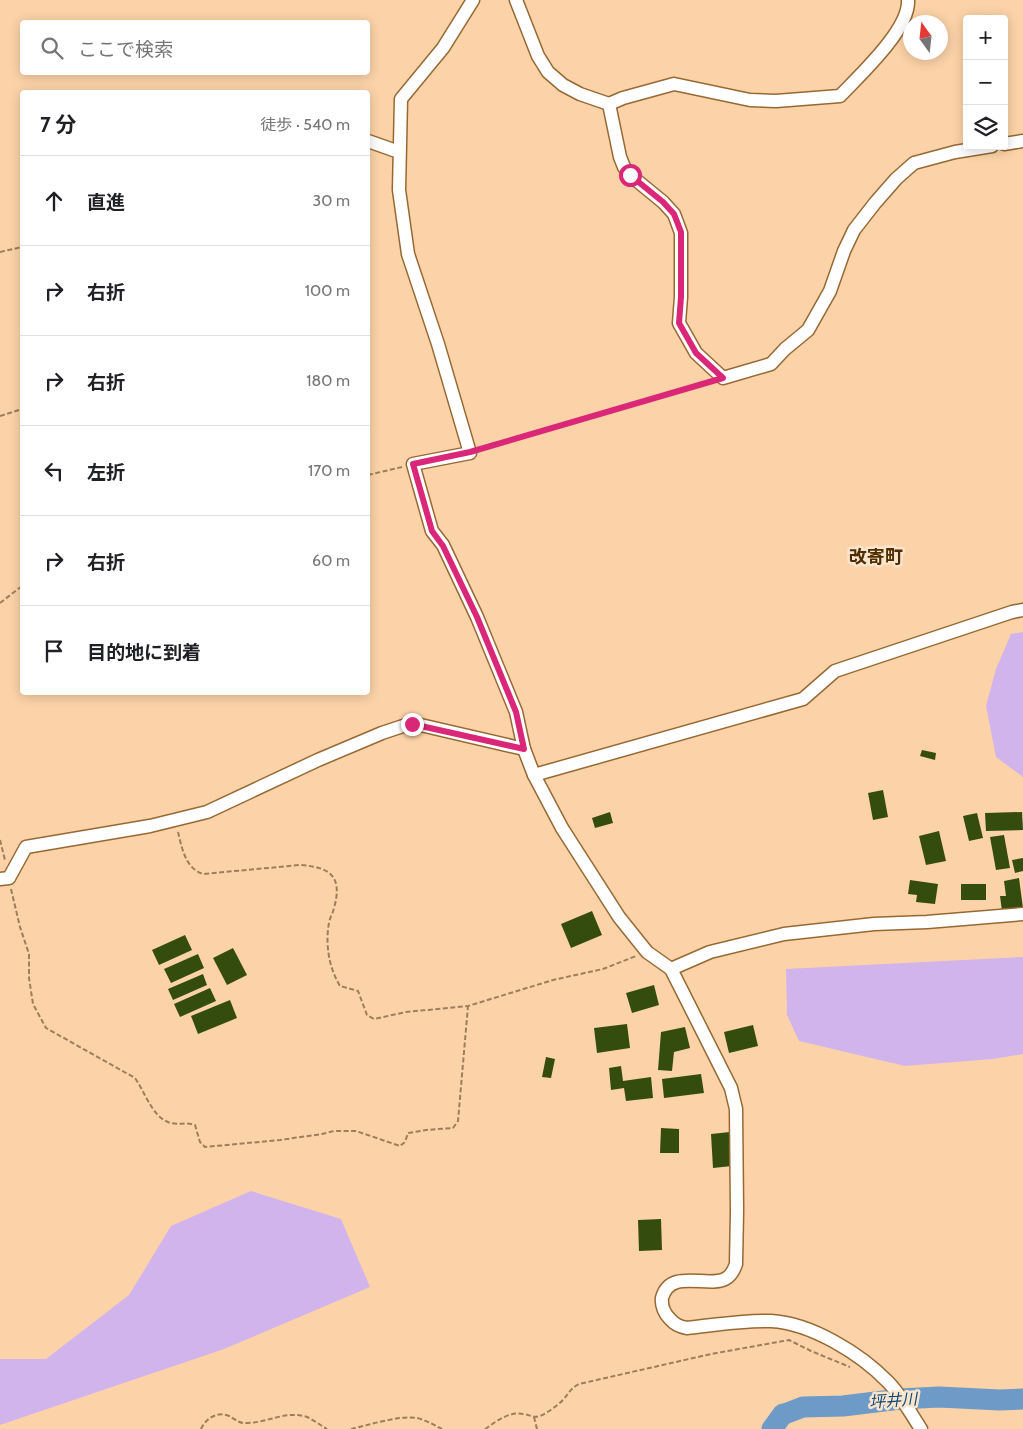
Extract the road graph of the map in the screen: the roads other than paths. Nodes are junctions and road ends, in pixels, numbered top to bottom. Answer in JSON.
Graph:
{"nodes":[{"id":1,"x":473,"y":0,"type":"edge"},
{"id":2,"x":516,"y":0,"type":"edge"},
{"id":3,"x":908,"y":0,"type":"edge"},
{"id":4,"x":609,"y":104,"type":"junction"},
{"id":5,"x":370,"y":142,"type":"edge"},
{"id":6,"x":1023,"y":142,"type":"edge"},
{"id":7,"x":1008,"y":144,"type":"edge"},
{"id":8,"x":967,"y":150,"type":"edge"},
{"id":9,"x":399,"y":152,"type":"junction"},
{"id":10,"x":1023,"y":610,"type":"edge"},
{"id":11,"x":524,"y":749,"type":"junction"},
{"id":12,"x":534,"y":775,"type":"junction"},
{"id":13,"x":5,"y":878,"type":"edge"},
{"id":14,"x":1023,"y":914,"type":"edge"},
{"id":15,"x":672,"y":969,"type":"junction"},
{"id":16,"x":921,"y":1429,"type":"edge"}],
"edges":[{"from":1,"to":9,"type":"street"},
{"from":2,"to":4,"type":"street"},
{"from":3,"to":4,"type":"street"},
{"from":4,"to":8,"type":"street"},
{"from":5,"to":9,"type":"street"},
{"from":6,"to":7,"type":"street"},
{"from":9,"to":11,"type":"street"},
{"from":10,"to":12,"type":"street"},
{"from":11,"to":12,"type":"street"},
{"from":11,"to":13,"type":"street"},
{"from":12,"to":15,"type":"street"},
{"from":14,"to":15,"type":"street"},
{"from":15,"to":16,"type":"street"}]}
